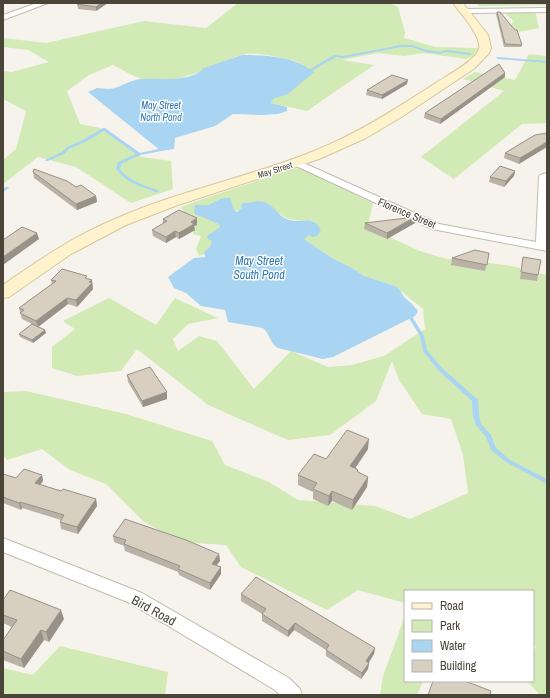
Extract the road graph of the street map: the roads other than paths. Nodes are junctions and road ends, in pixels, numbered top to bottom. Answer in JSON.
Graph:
{"nodes":[{"id":1,"x":44,"y":3,"type":"edge"},
{"id":2,"x":461,"y":7,"type":"edge"},
{"id":3,"x":547,"y":10,"type":"edge"},
{"id":4,"x":3,"y":18,"type":"edge"},
{"id":5,"x":297,"y":163,"type":"junction"},
{"id":6,"x":547,"y":176,"type":"edge"},
{"id":7,"x":544,"y":248,"type":"edge"},
{"id":8,"x":3,"y":293,"type":"edge"},
{"id":9,"x":3,"y":545,"type":"edge"},
{"id":10,"x":293,"y":695,"type":"edge"}],
"edges":[{"from":1,"to":4,"type":"street"},
{"from":2,"to":3,"type":"street"},
{"from":2,"to":5,"type":"street","name":"May Street"},
{"from":5,"to":7,"type":"street","name":"Florence Street"},
{"from":5,"to":8,"type":"street","name":"May Street"},
{"from":6,"to":7,"type":"street"},
{"from":9,"to":10,"type":"street","name":"Bird Road"}]}
